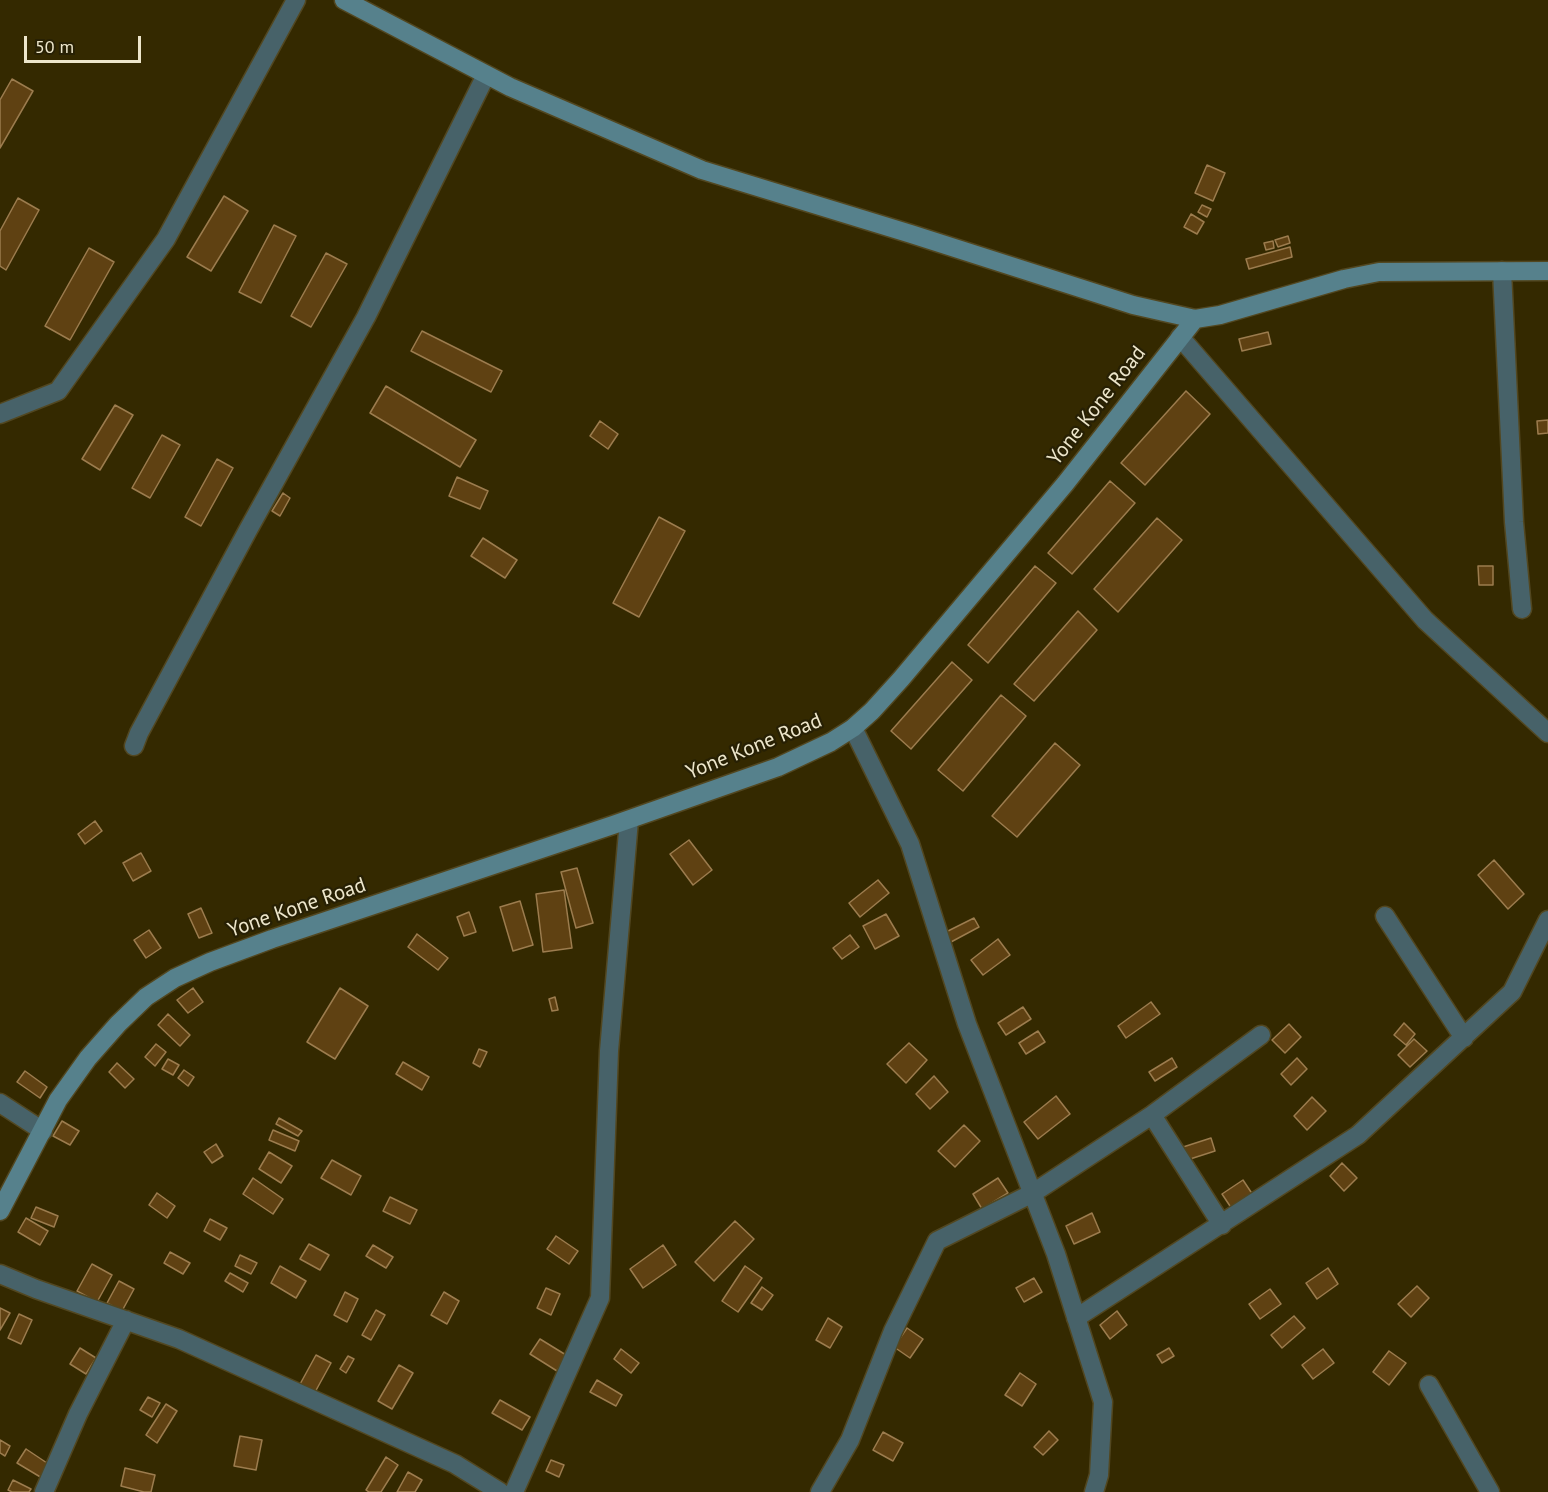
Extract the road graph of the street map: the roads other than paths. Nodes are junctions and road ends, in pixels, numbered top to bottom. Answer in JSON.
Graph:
{"nodes":[{"id":1,"x":296,"y":0,"type":"edge"},
{"id":2,"x":344,"y":0,"type":"edge"},
{"id":3,"x":486,"y":75,"type":"junction"},
{"id":4,"x":1502,"y":271,"type":"junction"},
{"id":5,"x":1548,"y":271,"type":"edge"},
{"id":6,"x":1195,"y":319,"type":"junction"},
{"id":7,"x":1180,"y":337,"type":"junction"},
{"id":8,"x":0,"y":414,"type":"edge"},
{"id":9,"x":1522,"y":609,"type":"dead end"},
{"id":10,"x":853,"y":728,"type":"junction"},
{"id":11,"x":1548,"y":733,"type":"edge"},
{"id":12,"x":134,"y":746,"type":"dead end"},
{"id":13,"x":629,"y":819,"type":"junction"},
{"id":14,"x":1385,"y":916,"type":"dead end"},
{"id":15,"x":1548,"y":920,"type":"edge"},
{"id":16,"x":1260,"y":1035,"type":"dead end"},
{"id":17,"x":1464,"y":1038,"type":"junction"},
{"id":18,"x":0,"y":1102,"type":"edge"},
{"id":19,"x":1152,"y":1115,"type":"junction"},
{"id":20,"x":42,"y":1131,"type":"junction"},
{"id":21,"x":1033,"y":1193,"type":"junction"},
{"id":22,"x":0,"y":1211,"type":"edge"},
{"id":23,"x":1222,"y":1225,"type":"junction"},
{"id":24,"x":0,"y":1274,"type":"edge"},
{"id":25,"x":1076,"y":1318,"type":"junction"},
{"id":26,"x":126,"y":1320,"type":"junction"},
{"id":27,"x":1430,"y":1385,"type":"dead end"},
{"id":28,"x":44,"y":1492,"type":"edge"},
{"id":29,"x":500,"y":1492,"type":"edge"},
{"id":30,"x":514,"y":1492,"type":"edge"},
{"id":31,"x":820,"y":1492,"type":"edge"},
{"id":32,"x":1094,"y":1492,"type":"edge"},
{"id":33,"x":1490,"y":1492,"type":"edge"}],
"edges":[{"from":1,"to":8,"type":"street"},
{"from":2,"to":3,"type":"street"},
{"from":3,"to":6,"type":"street"},
{"from":3,"to":12,"type":"street"},
{"from":4,"to":5,"type":"street"},
{"from":4,"to":6,"type":"street"},
{"from":4,"to":9,"type":"street"},
{"from":6,"to":7,"type":"street","name":"Yone Kone Road"},
{"from":7,"to":10,"type":"street","name":"Yone Kone Road"},
{"from":7,"to":11,"type":"street"},
{"from":10,"to":13,"type":"street","name":"Yone Kone Road"},
{"from":10,"to":21,"type":"street"},
{"from":13,"to":20,"type":"street","name":"Yone Kone Road"},
{"from":13,"to":30,"type":"street"},
{"from":14,"to":17,"type":"street"},
{"from":15,"to":17,"type":"street"},
{"from":16,"to":19,"type":"street"},
{"from":17,"to":23,"type":"street"},
{"from":18,"to":20,"type":"street"},
{"from":19,"to":21,"type":"street"},
{"from":19,"to":23,"type":"street"},
{"from":20,"to":22,"type":"street","name":"Yone Kone Road"},
{"from":21,"to":25,"type":"street"},
{"from":21,"to":31,"type":"street"},
{"from":23,"to":25,"type":"street"},
{"from":24,"to":26,"type":"street"},
{"from":25,"to":32,"type":"street"},
{"from":26,"to":28,"type":"street"},
{"from":26,"to":29,"type":"street"},
{"from":27,"to":33,"type":"street"}]}
